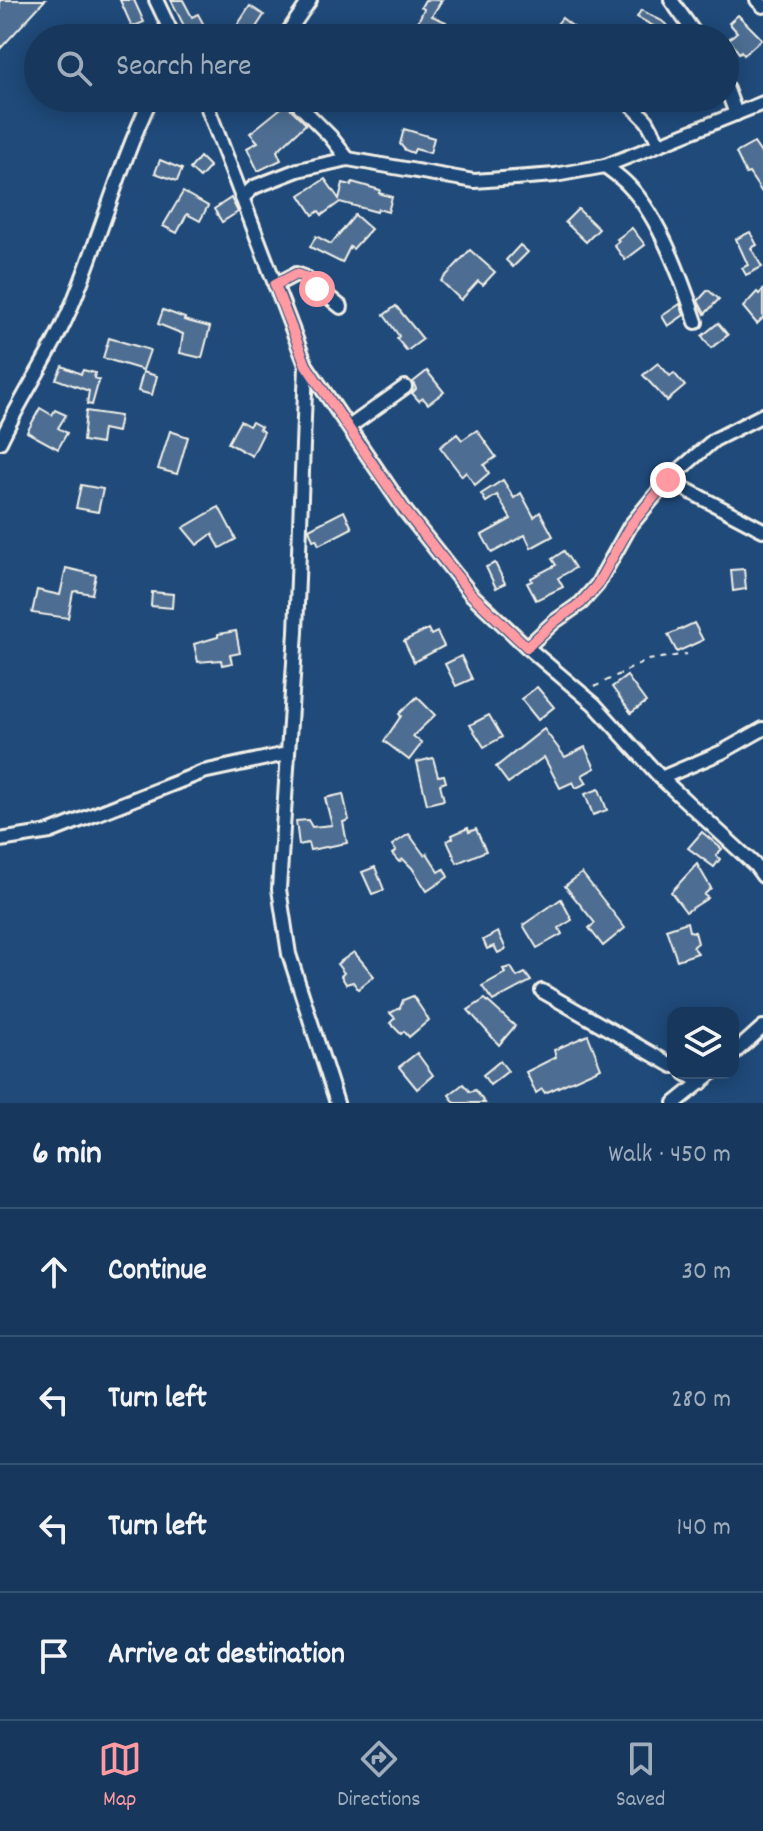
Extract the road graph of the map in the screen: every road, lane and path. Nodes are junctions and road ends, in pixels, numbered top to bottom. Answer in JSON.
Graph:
{"nodes":[{"id":1,"x":156,"y":0,"type":"edge"},
{"id":2,"x":310,"y":0,"type":"edge"},
{"id":3,"x":671,"y":0,"type":"edge"},
{"id":4,"x":757,"y":0,"type":"edge"},
{"id":5,"x":763,"y":6,"type":"edge"},
{"id":6,"x":167,"y":24,"type":"edge"},
{"id":7,"x":294,"y":24,"type":"edge"},
{"id":8,"x":688,"y":24,"type":"edge"},
{"id":9,"x":763,"y":103,"type":"edge"},
{"id":10,"x":144,"y":112,"type":"edge"},
{"id":11,"x":209,"y":112,"type":"edge"},
{"id":12,"x":306,"y":112,"type":"edge"},
{"id":13,"x":638,"y":112,"type":"edge"},
{"id":14,"x":736,"y":114,"type":"joint"},
{"id":15,"x":659,"y":143,"type":"junction"},
{"id":16,"x":348,"y":159,"type":"junction"},
{"id":17,"x":605,"y":166,"type":"junction"},
{"id":18,"x":242,"y":198,"type":"junction"},
{"id":19,"x":275,"y":285,"type":"junction"},
{"id":20,"x":341,"y":307,"type":"dead end"},
{"id":21,"x":696,"y":322,"type":"dead end"},
{"id":22,"x":306,"y":365,"type":"junction"},
{"id":23,"x":405,"y":387,"type":"dead end"},
{"id":24,"x":763,"y":415,"type":"edge"},
{"id":25,"x":349,"y":427,"type":"junction"},
{"id":26,"x":0,"y":442,"type":"edge"},
{"id":27,"x":668,"y":480,"type":"junction"},
{"id":28,"x":763,"y":530,"type":"edge"},
{"id":29,"x":527,"y":647,"type":"junction"},
{"id":30,"x":687,"y":654,"type":"dead end"},
{"id":31,"x":582,"y":693,"type":"junction"},
{"id":32,"x":763,"y":729,"type":"edge"},
{"id":33,"x":286,"y":754,"type":"junction"},
{"id":34,"x":661,"y":778,"type":"junction"},
{"id":35,"x":0,"y":840,"type":"edge"},
{"id":36,"x":763,"y":876,"type":"edge"},
{"id":37,"x":542,"y":991,"type":"dead end"},
{"id":38,"x":763,"y":1027,"type":"edge"},
{"id":39,"x":739,"y":1049,"type":"edge"},
{"id":40,"x":667,"y":1063,"type":"edge"},
{"id":41,"x":695,"y":1079,"type":"edge"},
{"id":42,"x":705,"y":1079,"type":"edge"},
{"id":43,"x":701,"y":1083,"type":"junction"},
{"id":44,"x":337,"y":1103,"type":"edge"},
{"id":45,"x":675,"y":1103,"type":"edge"}],
"edges":[{"from":1,"to":6,"type":"street"},
{"from":2,"to":7,"type":"street"},
{"from":3,"to":8,"type":"street"},
{"from":4,"to":5,"type":"street"},
{"from":9,"to":14,"type":"street"},
{"from":10,"to":26,"type":"street"},
{"from":11,"to":18,"type":"street"},
{"from":12,"to":16,"type":"street"},
{"from":13,"to":15,"type":"street"},
{"from":14,"to":15,"type":"street"},
{"from":15,"to":17,"type":"street"},
{"from":16,"to":17,"type":"street"},
{"from":16,"to":18,"type":"street"},
{"from":17,"to":21,"type":"street"},
{"from":18,"to":19,"type":"street"},
{"from":19,"to":20,"type":"street"},
{"from":19,"to":22,"type":"street"},
{"from":22,"to":25,"type":"street"},
{"from":22,"to":33,"type":"street"},
{"from":23,"to":25,"type":"street"},
{"from":24,"to":27,"type":"street"},
{"from":25,"to":29,"type":"street"},
{"from":27,"to":28,"type":"street"},
{"from":27,"to":29,"type":"street"},
{"from":29,"to":31,"type":"street"},
{"from":30,"to":31,"type":"path"},
{"from":31,"to":34,"type":"street"},
{"from":32,"to":34,"type":"street"},
{"from":33,"to":35,"type":"street"},
{"from":33,"to":44,"type":"street"},
{"from":34,"to":36,"type":"street"},
{"from":37,"to":40,"type":"street"},
{"from":38,"to":39,"type":"street"},
{"from":41,"to":43,"type":"street"},
{"from":42,"to":43,"type":"street"},
{"from":43,"to":45,"type":"street"}]}
